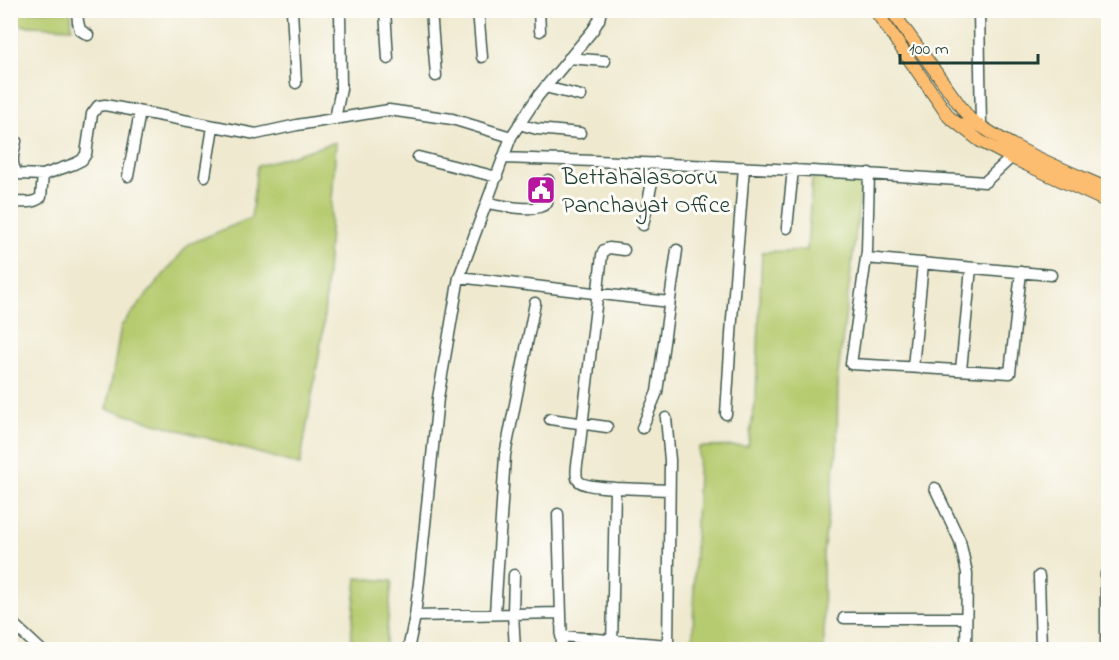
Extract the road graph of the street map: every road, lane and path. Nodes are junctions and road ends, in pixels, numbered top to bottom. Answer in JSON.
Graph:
{"nodes":[{"id":1,"x":77,"y":10,"type":"edge"},
{"id":2,"x":292,"y":10,"type":"edge"},
{"id":3,"x":340,"y":10,"type":"edge"},
{"id":4,"x":385,"y":10,"type":"edge"},
{"id":5,"x":431,"y":10,"type":"edge"},
{"id":6,"x":478,"y":10,"type":"edge"},
{"id":7,"x":539,"y":10,"type":"edge"},
{"id":8,"x":601,"y":10,"type":"edge"},
{"id":9,"x":875,"y":10,"type":"edge"},
{"id":10,"x":891,"y":10,"type":"edge"},
{"id":11,"x":979,"y":10,"type":"edge"},
{"id":12,"x":1108,"y":10,"type":"edge"},
{"id":13,"x":1108,"y":30,"type":"edge"},
{"id":14,"x":540,"y":31,"type":"dead end"},
{"id":15,"x":88,"y":35,"type":"dead end"},
{"id":16,"x":482,"y":57,"type":"dead end"},
{"id":17,"x":569,"y":58,"type":"junction"},
{"id":18,"x":388,"y":59,"type":"dead end"},
{"id":19,"x":605,"y":61,"type":"dead end"},
{"id":20,"x":436,"y":76,"type":"dead end"},
{"id":21,"x":296,"y":83,"type":"dead end"},
{"id":22,"x":545,"y":87,"type":"junction"},
{"id":23,"x":581,"y":96,"type":"dead end"},
{"id":24,"x":140,"y":112,"type":"junction"},
{"id":25,"x":335,"y":119,"type":"junction"},
{"id":26,"x":519,"y":124,"type":"junction"},
{"id":27,"x":981,"y":126,"type":"junction"},
{"id":28,"x":213,"y":127,"type":"junction"},
{"id":29,"x":579,"y":133,"type":"dead end"},
{"id":30,"x":511,"y":137,"type":"junction"},
{"id":31,"x":16,"y":141,"type":"dead end"},
{"id":32,"x":1016,"y":154,"type":"junction"},
{"id":33,"x":418,"y":157,"type":"dead end"},
{"id":34,"x":503,"y":158,"type":"junction"},
{"id":35,"x":656,"y":163,"type":"junction"},
{"id":36,"x":744,"y":167,"type":"junction"},
{"id":37,"x":793,"y":170,"type":"junction"},
{"id":38,"x":870,"y":174,"type":"junction"},
{"id":39,"x":43,"y":175,"type":"junction"},
{"id":40,"x":128,"y":176,"type":"dead end"},
{"id":41,"x":205,"y":176,"type":"dead end"},
{"id":42,"x":497,"y":177,"type":"junction"},
{"id":43,"x":548,"y":180,"type":"dead end"},
{"id":44,"x":1108,"y":189,"type":"edge"},
{"id":45,"x":14,"y":202,"type":"dead end"},
{"id":46,"x":1108,"y":202,"type":"edge"},
{"id":47,"x":487,"y":203,"type":"junction"},
{"id":48,"x":643,"y":225,"type":"dead end"},
{"id":49,"x":787,"y":228,"type":"dead end"},
{"id":50,"x":624,"y":250,"type":"dead end"},
{"id":51,"x":677,"y":250,"type":"dead end"},
{"id":52,"x":866,"y":258,"type":"junction"},
{"id":53,"x":923,"y":263,"type":"junction"},
{"id":54,"x":971,"y":268,"type":"junction"},
{"id":55,"x":1021,"y":272,"type":"junction"},
{"id":56,"x":1051,"y":275,"type":"dead end"},
{"id":57,"x":459,"y":278,"type":"junction"},
{"id":58,"x":598,"y":293,"type":"junction"},
{"id":59,"x":669,"y":302,"type":"junction"},
{"id":60,"x":535,"y":303,"type":"dead end"},
{"id":61,"x":913,"y":368,"type":"junction"},
{"id":62,"x":961,"y":370,"type":"junction"},
{"id":63,"x":726,"y":414,"type":"dead end"},
{"id":64,"x":666,"y":418,"type":"dead end"},
{"id":65,"x":550,"y":419,"type":"dead end"},
{"id":66,"x":582,"y":423,"type":"junction"},
{"id":67,"x":607,"y":427,"type":"dead end"},
{"id":68,"x":642,"y":428,"type":"dead end"},
{"id":69,"x":615,"y":488,"type":"junction"},
{"id":70,"x":935,"y":488,"type":"dead end"},
{"id":71,"x":669,"y":490,"type":"junction"},
{"id":72,"x":558,"y":514,"type":"dead end"},
{"id":73,"x":1106,"y":574,"type":"dead end"},
{"id":74,"x":514,"y":575,"type":"dead end"},
{"id":75,"x":1039,"y":576,"type":"dead end"},
{"id":76,"x":513,"y":613,"type":"junction"},
{"id":77,"x":560,"y":613,"type":"junction"},
{"id":78,"x":495,"y":614,"type":"junction"},
{"id":79,"x":415,"y":616,"type":"junction"},
{"id":80,"x":844,"y":618,"type":"dead end"},
{"id":81,"x":966,"y":618,"type":"junction"},
{"id":82,"x":10,"y":621,"type":"edge"},
{"id":83,"x":561,"y":636,"type":"junction"},
{"id":84,"x":612,"y":645,"type":"edge"},
{"id":85,"x":668,"y":647,"type":"edge"},
{"id":86,"x":41,"y":650,"type":"edge"},
{"id":87,"x":408,"y":650,"type":"edge"},
{"id":88,"x":515,"y":650,"type":"edge"},
{"id":89,"x":562,"y":650,"type":"edge"},
{"id":90,"x":966,"y":650,"type":"edge"},
{"id":91,"x":1041,"y":650,"type":"edge"},
{"id":92,"x":1106,"y":650,"type":"edge"}],
"edges":[{"from":1,"to":15,"type":"street"},
{"from":2,"to":21,"type":"street"},
{"from":3,"to":25,"type":"street"},
{"from":4,"to":18,"type":"street"},
{"from":5,"to":20,"type":"street"},
{"from":6,"to":16,"type":"street"},
{"from":7,"to":14,"type":"street"},
{"from":8,"to":17,"type":"street"},
{"from":9,"to":32,"type":"main road"},
{"from":10,"to":27,"type":"main road"},
{"from":11,"to":27,"type":"street"},
{"from":12,"to":13,"type":"street"},
{"from":17,"to":19,"type":"street"},
{"from":17,"to":22,"type":"street"},
{"from":22,"to":23,"type":"street"},
{"from":22,"to":26,"type":"street"},
{"from":24,"to":28,"type":"street"},
{"from":24,"to":39,"type":"street"},
{"from":24,"to":40,"type":"street"},
{"from":25,"to":28,"type":"street"},
{"from":25,"to":30,"type":"street"},
{"from":26,"to":29,"type":"street"},
{"from":26,"to":30,"type":"street"},
{"from":27,"to":32,"type":"main road"},
{"from":28,"to":41,"type":"street"},
{"from":30,"to":34,"type":"street"},
{"from":31,"to":39,"type":"street"},
{"from":32,"to":38,"type":"street"},
{"from":32,"to":44,"type":"main road"},
{"from":32,"to":46,"type":"main road"},
{"from":33,"to":42,"type":"street"},
{"from":34,"to":35,"type":"street"},
{"from":34,"to":42,"type":"street"},
{"from":35,"to":36,"type":"street"},
{"from":35,"to":48,"type":"street"},
{"from":36,"to":37,"type":"street"},
{"from":36,"to":63,"type":"street"},
{"from":37,"to":38,"type":"street"},
{"from":37,"to":49,"type":"street"},
{"from":38,"to":52,"type":"street"},
{"from":39,"to":45,"type":"street"},
{"from":42,"to":47,"type":"street"},
{"from":43,"to":47,"type":"street"},
{"from":47,"to":57,"type":"street"},
{"from":50,"to":58,"type":"street"},
{"from":51,"to":59,"type":"street"},
{"from":52,"to":53,"type":"street"},
{"from":52,"to":61,"type":"street"},
{"from":53,"to":54,"type":"street"},
{"from":53,"to":61,"type":"street"},
{"from":54,"to":55,"type":"street"},
{"from":54,"to":62,"type":"street"},
{"from":55,"to":56,"type":"street"},
{"from":55,"to":62,"type":"street"},
{"from":57,"to":58,"type":"street"},
{"from":57,"to":79,"type":"street"},
{"from":58,"to":59,"type":"street"},
{"from":58,"to":66,"type":"street"},
{"from":59,"to":68,"type":"street"},
{"from":60,"to":78,"type":"street"},
{"from":61,"to":62,"type":"street"},
{"from":64,"to":71,"type":"street"},
{"from":65,"to":66,"type":"street"},
{"from":66,"to":67,"type":"street"},
{"from":66,"to":69,"type":"street"},
{"from":69,"to":71,"type":"street"},
{"from":69,"to":84,"type":"street"},
{"from":70,"to":81,"type":"street"},
{"from":71,"to":85,"type":"street"},
{"from":72,"to":77,"type":"street"},
{"from":73,"to":92,"type":"street"},
{"from":74,"to":76,"type":"street"},
{"from":75,"to":91,"type":"street"},
{"from":76,"to":77,"type":"street"},
{"from":76,"to":78,"type":"street"},
{"from":76,"to":88,"type":"street"},
{"from":77,"to":83,"type":"street"},
{"from":78,"to":79,"type":"street"},
{"from":79,"to":87,"type":"street"},
{"from":80,"to":81,"type":"street"},
{"from":81,"to":90,"type":"street"},
{"from":82,"to":86,"type":"street"},
{"from":83,"to":84,"type":"street"},
{"from":83,"to":89,"type":"street"},
{"from":84,"to":85,"type":"street"}]}
